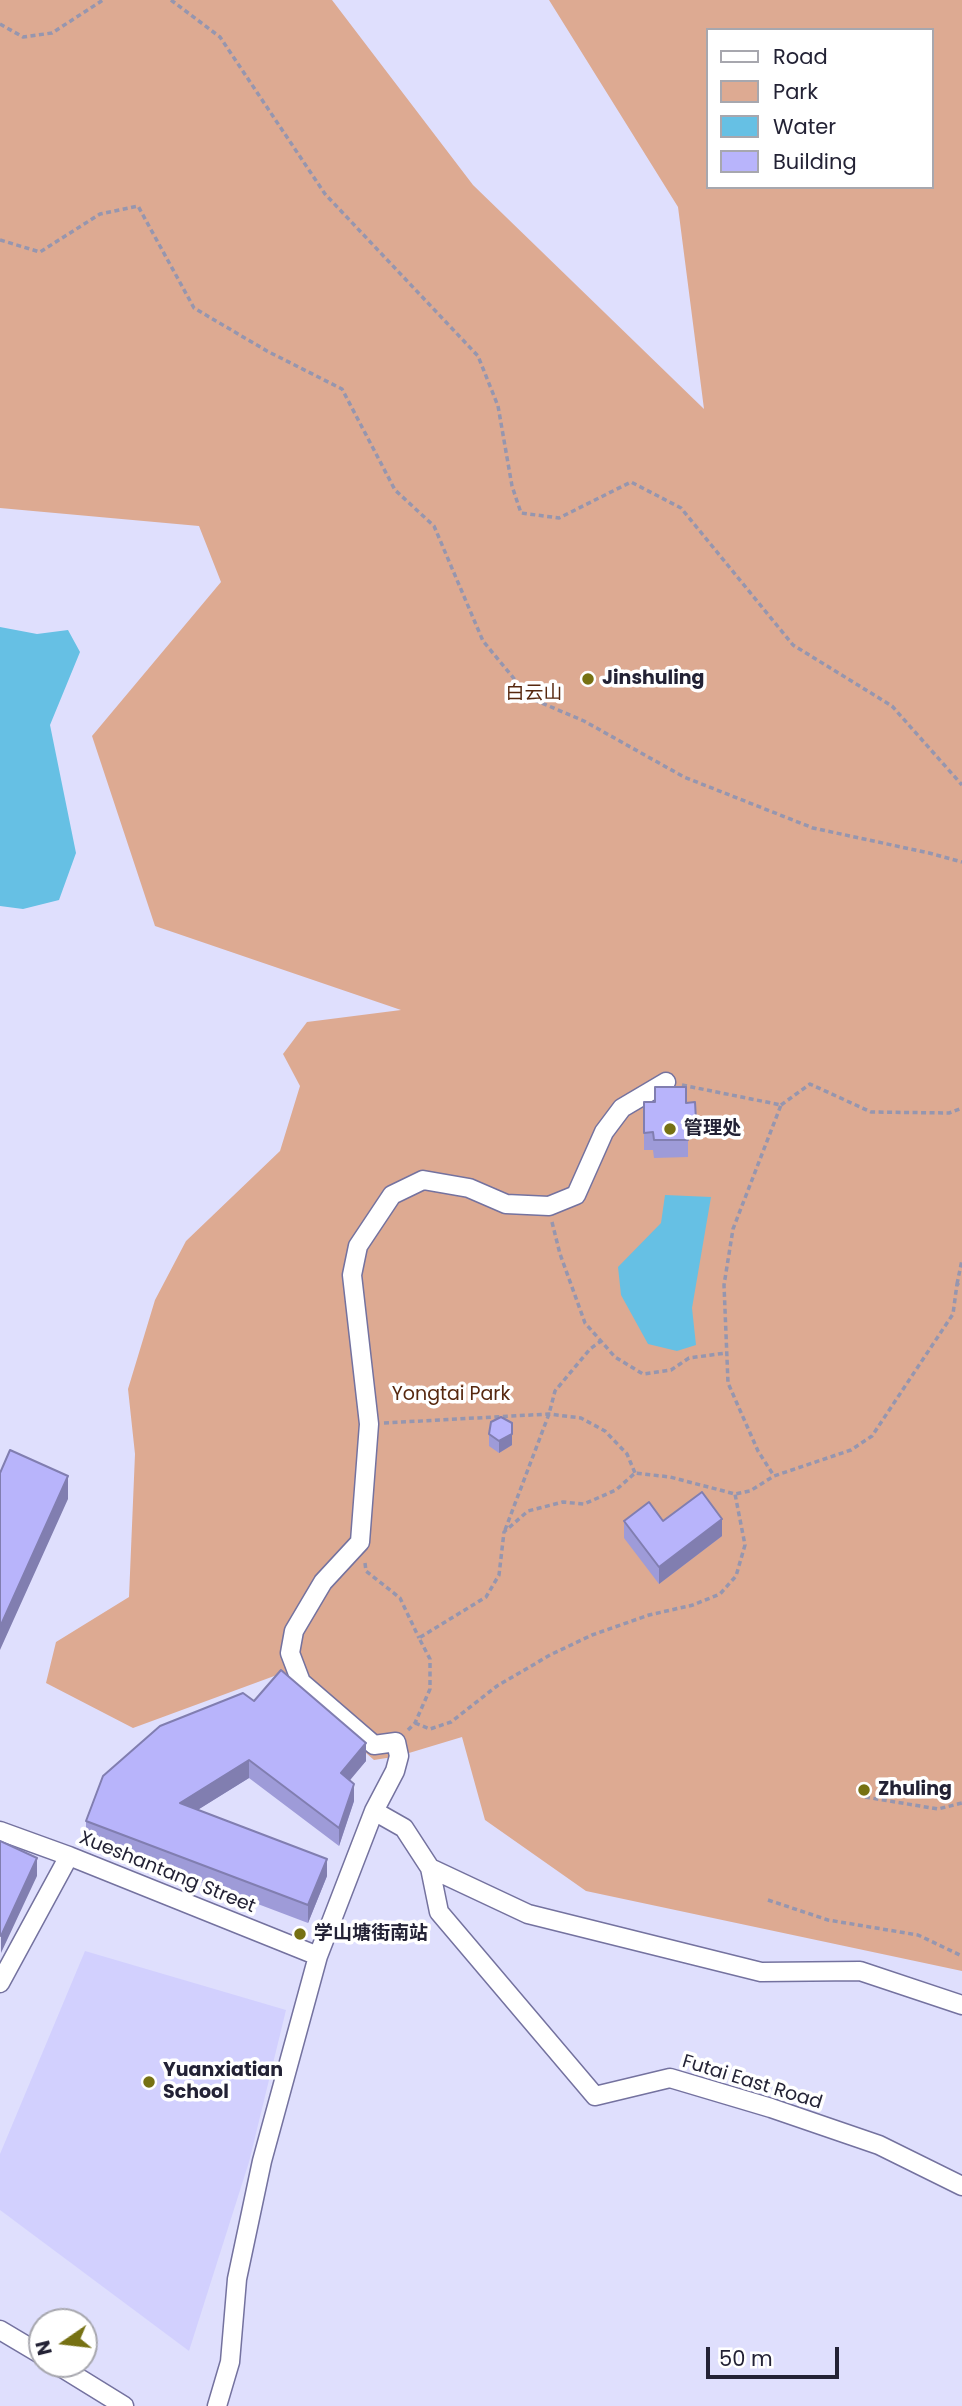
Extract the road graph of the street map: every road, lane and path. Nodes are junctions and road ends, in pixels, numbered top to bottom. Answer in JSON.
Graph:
{"nodes":[{"id":1,"x":103,"y":0,"type":"edge"},
{"id":2,"x":171,"y":0,"type":"edge"},
{"id":3,"x":0,"y":24,"type":"edge"},
{"id":4,"x":0,"y":240,"type":"edge"},
{"id":5,"x":962,"y":785,"type":"edge"},
{"id":6,"x":962,"y":862,"type":"edge"},
{"id":7,"x":666,"y":1082,"type":"joint"},
{"id":8,"x":780,"y":1105,"type":"junction"},
{"id":9,"x":962,"y":1108,"type":"edge"},
{"id":10,"x":549,"y":1206,"type":"junction"},
{"id":11,"x":962,"y":1260,"type":"edge"},
{"id":12,"x":957,"y":1284,"type":"junction"},
{"id":13,"x":962,"y":1287,"type":"edge"},
{"id":14,"x":601,"y":1341,"type":"junction"},
{"id":15,"x":727,"y":1353,"type":"junction"},
{"id":16,"x":549,"y":1414,"type":"junction"},
{"id":17,"x":369,"y":1424,"type":"junction"},
{"id":18,"x":635,"y":1474,"type":"junction"},
{"id":19,"x":774,"y":1476,"type":"junction"},
{"id":20,"x":735,"y":1494,"type":"junction"},
{"id":21,"x":504,"y":1532,"type":"junction"},
{"id":22,"x":360,"y":1542,"type":"junction"},
{"id":23,"x":419,"y":1638,"type":"junction"},
{"id":24,"x":415,"y":1723,"type":"junction"},
{"id":25,"x":396,"y":1742,"type":"junction"},
{"id":26,"x":865,"y":1797,"type":"dead end"},
{"id":27,"x":962,"y":1803,"type":"edge"},
{"id":28,"x":374,"y":1811,"type":"junction"},
{"id":29,"x":0,"y":1831,"type":"edge"},
{"id":30,"x":69,"y":1856,"type":"junction"},
{"id":31,"x":430,"y":1868,"type":"junction"},
{"id":32,"x":768,"y":1900,"type":"dead end"},
{"id":33,"x":318,"y":1956,"type":"junction"},
{"id":34,"x":962,"y":1956,"type":"edge"},
{"id":35,"x":0,"y":1983,"type":"edge"},
{"id":36,"x":962,"y":2005,"type":"edge"},
{"id":37,"x":962,"y":2186,"type":"edge"},
{"id":38,"x":0,"y":2330,"type":"edge"},
{"id":39,"x":28,"y":2347,"type":"edge"},
{"id":40,"x":79,"y":2378,"type":"edge"},
{"id":41,"x":124,"y":2406,"type":"edge"},
{"id":42,"x":217,"y":2406,"type":"edge"}],
"edges":[{"from":1,"to":3,"type":"path"},
{"from":2,"to":5,"type":"path"},
{"from":4,"to":6,"type":"path"},
{"from":7,"to":8,"type":"path"},
{"from":7,"to":10,"type":"street"},
{"from":8,"to":9,"type":"path"},
{"from":8,"to":15,"type":"path"},
{"from":10,"to":14,"type":"path"},
{"from":10,"to":17,"type":"street"},
{"from":11,"to":12,"type":"path"},
{"from":12,"to":13,"type":"path"},
{"from":12,"to":19,"type":"path"},
{"from":14,"to":15,"type":"path"},
{"from":14,"to":16,"type":"path"},
{"from":15,"to":19,"type":"path"},
{"from":16,"to":17,"type":"path"},
{"from":16,"to":18,"type":"path"},
{"from":16,"to":21,"type":"path"},
{"from":17,"to":22,"type":"street"},
{"from":18,"to":20,"type":"path"},
{"from":18,"to":21,"type":"path"},
{"from":19,"to":20,"type":"path"},
{"from":20,"to":24,"type":"path"},
{"from":21,"to":23,"type":"path"},
{"from":22,"to":23,"type":"path"},
{"from":22,"to":25,"type":"street"},
{"from":23,"to":24,"type":"path"},
{"from":24,"to":25,"type":"path"},
{"from":25,"to":28,"type":"street"},
{"from":26,"to":27,"type":"path"},
{"from":28,"to":31,"type":"street"},
{"from":28,"to":33,"type":"street"},
{"from":29,"to":30,"type":"street","name":"Xueshantang Street"},
{"from":30,"to":33,"type":"street","name":"Xueshantang Street"},
{"from":30,"to":35,"type":"street"},
{"from":31,"to":36,"type":"street"},
{"from":31,"to":37,"type":"street","name":"Futai East Road"},
{"from":32,"to":34,"type":"path"},
{"from":33,"to":42,"type":"street"},
{"from":38,"to":39,"type":"street"},
{"from":40,"to":41,"type":"street"}]}
